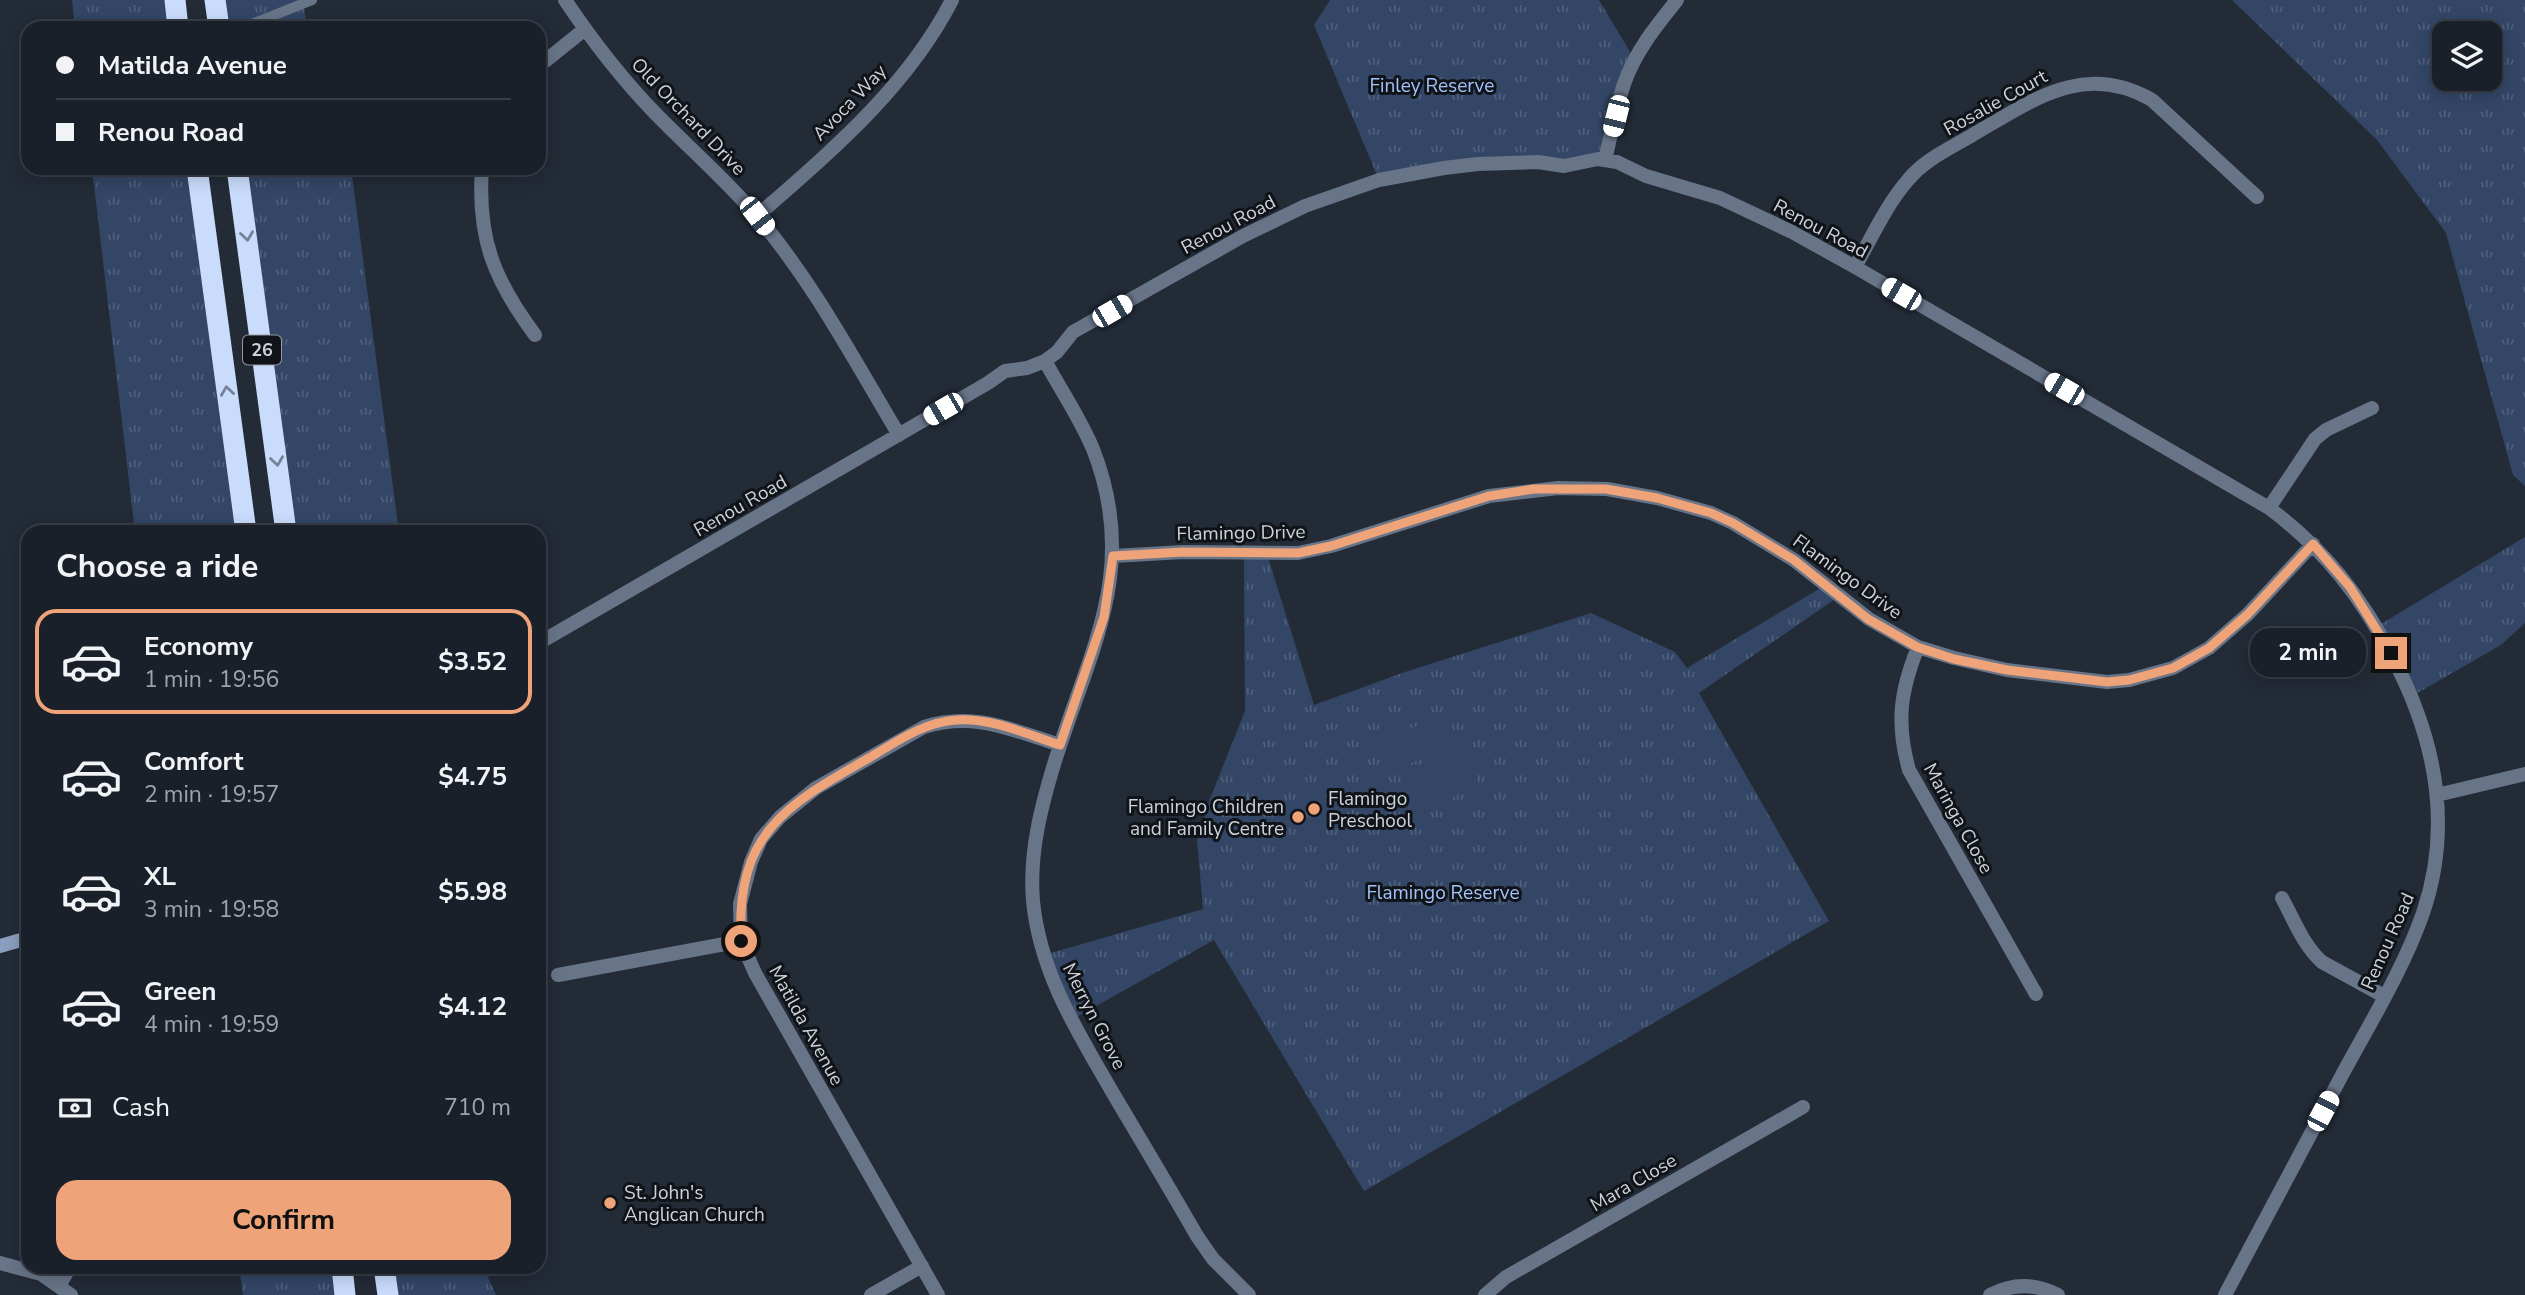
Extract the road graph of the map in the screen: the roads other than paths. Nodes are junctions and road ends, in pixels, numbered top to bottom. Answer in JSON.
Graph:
{"nodes":[{"id":1,"x":174,"y":0,"type":"edge"},
{"id":2,"x":215,"y":0,"type":"edge"},
{"id":3,"x":312,"y":0,"type":"edge"},
{"id":4,"x":565,"y":0,"type":"edge"},
{"id":5,"x":952,"y":0,"type":"edge"},
{"id":6,"x":1677,"y":0,"type":"edge"},
{"id":7,"x":177,"y":21,"type":"edge"},
{"id":8,"x":218,"y":21,"type":"edge"},
{"id":9,"x":260,"y":21,"type":"edge"},
{"id":10,"x":584,"y":29,"type":"junction"},
{"id":11,"x":546,"y":60,"type":"edge"},
{"id":12,"x":1605,"y":160,"type":"junction"},
{"id":13,"x":198,"y":175,"type":"edge"},
{"id":14,"x":238,"y":175,"type":"edge"},
{"id":15,"x":482,"y":175,"type":"edge"},
{"id":16,"x":2257,"y":197,"type":"dead end"},
{"id":17,"x":757,"y":216,"type":"junction"},
{"id":18,"x":1855,"y":267,"type":"junction"},
{"id":19,"x":535,"y":335,"type":"dead end"},
{"id":20,"x":1045,"y":361,"type":"junction"},
{"id":21,"x":2372,"y":408,"type":"dead end"},
{"id":22,"x":899,"y":435,"type":"junction"},
{"id":23,"x":2269,"y":508,"type":"junction"},
{"id":24,"x":245,"y":525,"type":"edge"},
{"id":25,"x":285,"y":525,"type":"edge"},
{"id":26,"x":2313,"y":544,"type":"junction"},
{"id":27,"x":1113,"y":556,"type":"junction"},
{"id":28,"x":546,"y":639,"type":"edge"},
{"id":29,"x":1917,"y":647,"type":"junction"},
{"id":30,"x":1060,"y":745,"type":"junction"},
{"id":31,"x":2525,"y":774,"type":"edge"},
{"id":32,"x":2437,"y":795,"type":"junction"},
{"id":33,"x":2282,"y":898,"type":"dead end"},
{"id":34,"x":21,"y":940,"type":"edge"},
{"id":35,"x":741,"y":941,"type":"junction"},
{"id":36,"x":0,"y":946,"type":"edge"},
{"id":37,"x":558,"y":975,"type":"dead end"},
{"id":38,"x":2036,"y":994,"type":"dead end"},
{"id":39,"x":2384,"y":996,"type":"junction"},
{"id":40,"x":1803,"y":1107,"type":"dead end"},
{"id":41,"x":0,"y":1263,"type":"edge"},
{"id":42,"x":922,"y":1266,"type":"junction"},
{"id":43,"x":21,"y":1269,"type":"edge"},
{"id":44,"x":41,"y":1274,"type":"edge"},
{"id":45,"x":343,"y":1274,"type":"edge"},
{"id":46,"x":385,"y":1274,"type":"edge"},
{"id":47,"x":65,"y":1290,"type":"edge"},
{"id":48,"x":345,"y":1295,"type":"edge"},
{"id":49,"x":388,"y":1295,"type":"edge"},
{"id":50,"x":871,"y":1295,"type":"edge"},
{"id":51,"x":938,"y":1295,"type":"edge"},
{"id":52,"x":1250,"y":1295,"type":"edge"},
{"id":53,"x":1485,"y":1295,"type":"edge"},
{"id":54,"x":1990,"y":1295,"type":"edge"},
{"id":55,"x":2058,"y":1295,"type":"edge"},
{"id":56,"x":2225,"y":1295,"type":"edge"}],
"edges":[{"from":1,"to":7,"type":"highway"},
{"from":2,"to":8,"type":"highway"},
{"from":3,"to":9,"type":"lane"},
{"from":4,"to":10,"type":"street","name":"Old Orchard Drive"},
{"from":5,"to":17,"type":"street","name":"Avoca Way"},
{"from":6,"to":12,"type":"street"},
{"from":10,"to":11,"type":"street"},
{"from":10,"to":17,"type":"street","name":"Old Orchard Drive"},
{"from":12,"to":18,"type":"street","name":"Renou Road"},
{"from":12,"to":20,"type":"street","name":"Renou Road"},
{"from":24,"to":13,"type":"highway","number":"26","one_way":true},
{"from":14,"to":25,"type":"highway","number":"26","one_way":true},
{"from":15,"to":19,"type":"street"},
{"from":16,"to":18,"type":"street","name":"Rosalie Court"},
{"from":17,"to":22,"type":"street","name":"Old Orchard Drive"},
{"from":18,"to":23,"type":"street","name":"Renou Road"},
{"from":20,"to":22,"type":"street","name":"Renou Road"},
{"from":20,"to":27,"type":"street","name":"Merryn Grove"},
{"from":21,"to":23,"type":"street"},
{"from":22,"to":28,"type":"street","name":"Renou Road"},
{"from":23,"to":26,"type":"street","name":"Renou Road"},
{"from":26,"to":29,"type":"street","name":"Flamingo Drive"},
{"from":26,"to":32,"type":"street","name":"Renou Road"},
{"from":27,"to":29,"type":"street","name":"Flamingo Drive"},
{"from":27,"to":30,"type":"street","name":"Merryn Grove"},
{"from":29,"to":38,"type":"street","name":"Maringa Close"},
{"from":30,"to":35,"type":"street","name":"Matilda Avenue"},
{"from":30,"to":52,"type":"street","name":"Merryn Grove"},
{"from":31,"to":32,"type":"street"},
{"from":32,"to":39,"type":"street","name":"Renou Road"},
{"from":33,"to":39,"type":"street"},
{"from":34,"to":36,"type":"street"},
{"from":35,"to":37,"type":"street"},
{"from":35,"to":42,"type":"street","name":"Matilda Avenue"},
{"from":39,"to":56,"type":"street","name":"Renou Road"},
{"from":40,"to":53,"type":"street","name":"Mara Close"},
{"from":41,"to":43,"type":"street"},
{"from":42,"to":50,"type":"street"},
{"from":42,"to":51,"type":"street","name":"Matilda Avenue"},
{"from":44,"to":47,"type":"street"},
{"from":45,"to":48,"type":"highway"},
{"from":46,"to":49,"type":"highway"},
{"from":54,"to":55,"type":"street"}]}
